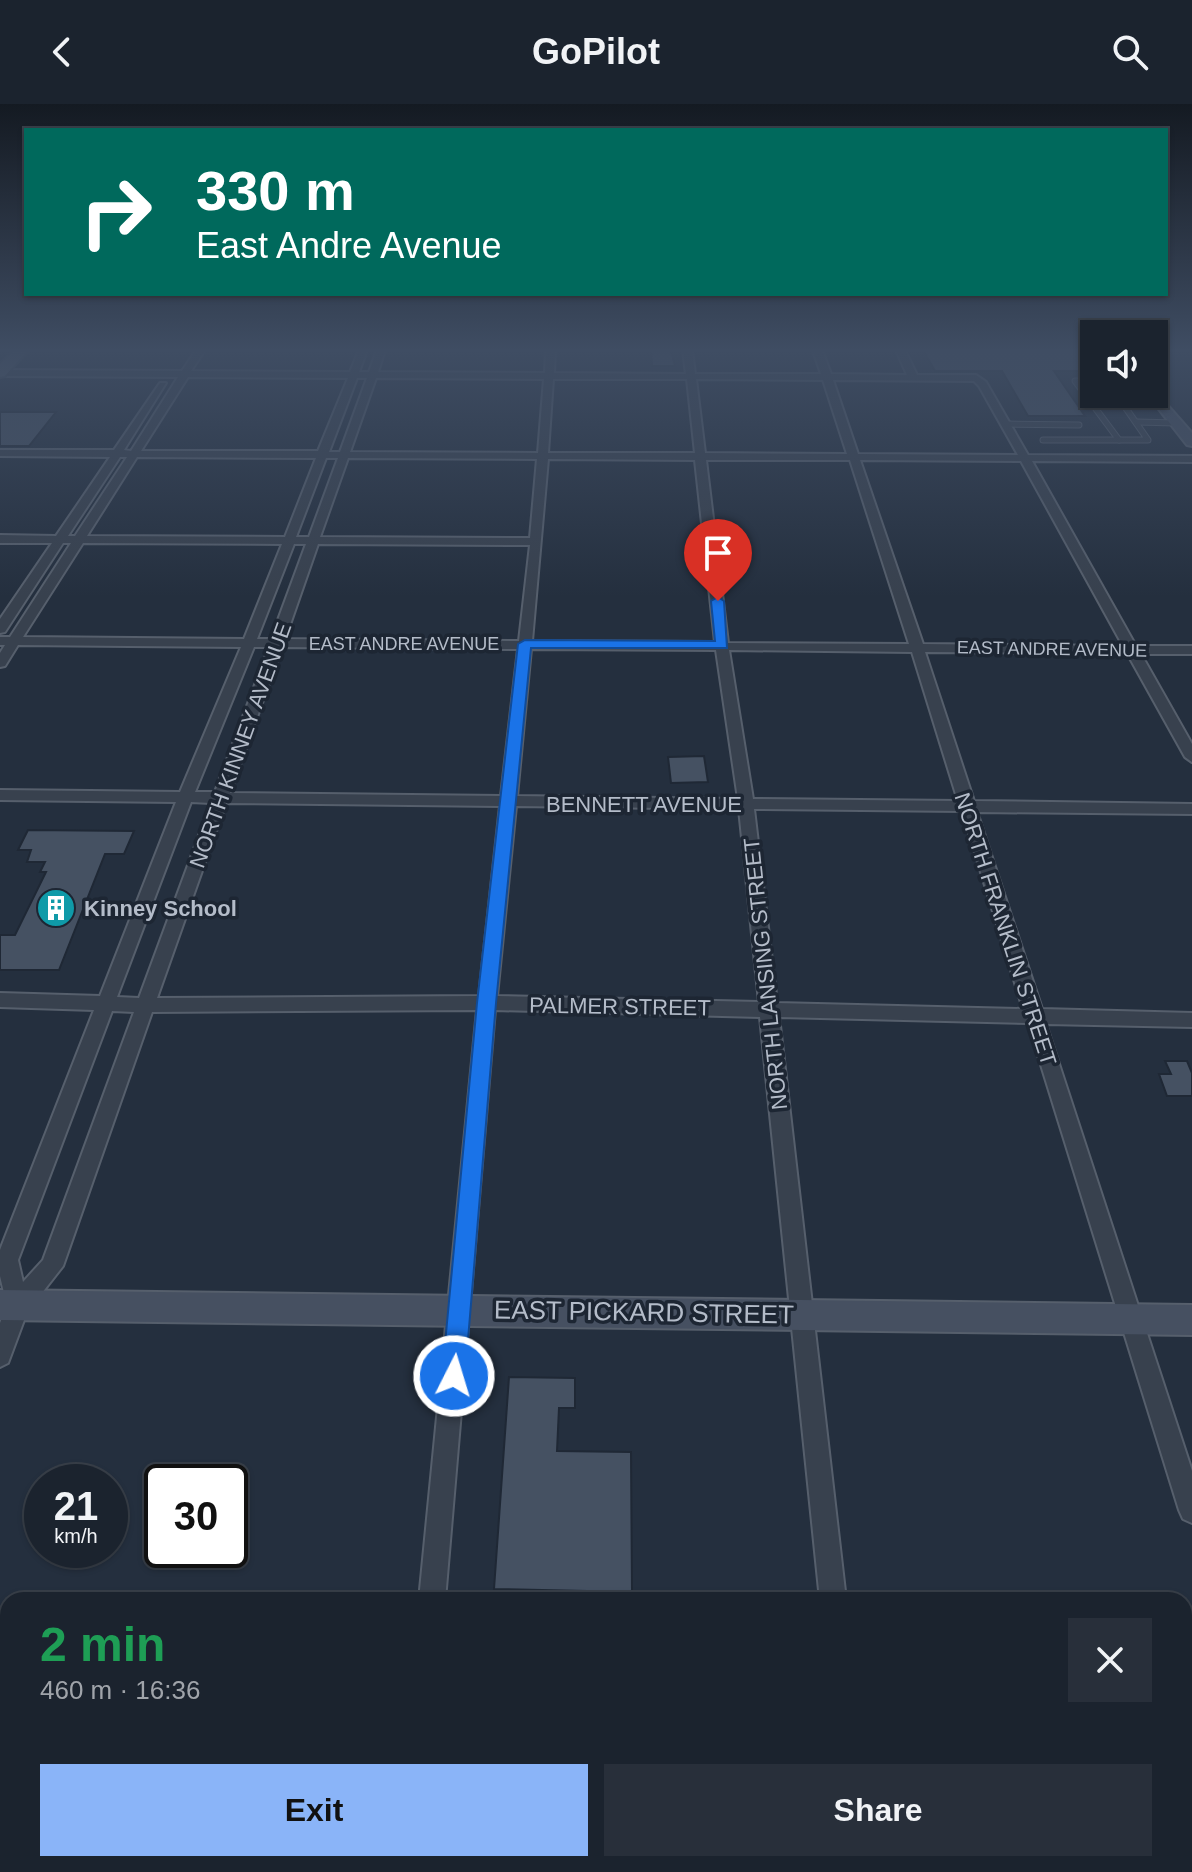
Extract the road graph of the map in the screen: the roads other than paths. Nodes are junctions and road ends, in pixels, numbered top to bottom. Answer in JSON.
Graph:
{"nodes":[{"id":1,"x":132,"y":433,"type":"edge"},
{"id":2,"x":148,"y":433,"type":"edge"},
{"id":3,"x":331,"y":433,"type":"edge"},
{"id":4,"x":353,"y":433,"type":"edge"},
{"id":5,"x":543,"y":433,"type":"edge"},
{"id":6,"x":700,"y":433,"type":"edge"},
{"id":7,"x":844,"y":433,"type":"edge"},
{"id":8,"x":1011,"y":433,"type":"edge"},
{"id":9,"x":1113,"y":433,"type":"edge"},
{"id":10,"x":1143,"y":433,"type":"edge"},
{"id":11,"x":1043,"y":440,"type":"dead end"},
{"id":12,"x":1119,"y":440,"type":"junction"},
{"id":13,"x":0,"y":453,"type":"edge"},
{"id":14,"x":118,"y":454,"type":"junction"},
{"id":15,"x":134,"y":454,"type":"junction"},
{"id":16,"x":322,"y":455,"type":"junction"},
{"id":17,"x":345,"y":455,"type":"junction"},
{"id":18,"x":703,"y":455,"type":"junction"},
{"id":19,"x":541,"y":456,"type":"junction"},
{"id":20,"x":852,"y":457,"type":"junction"},
{"id":21,"x":1025,"y":458,"type":"junction"},
{"id":22,"x":1192,"y":459,"type":"edge"},
{"id":23,"x":0,"y":539,"type":"edge"},
{"id":24,"x":61,"y":539,"type":"junction"},
{"id":25,"x":78,"y":539,"type":"junction"},
{"id":26,"x":289,"y":540,"type":"junction"},
{"id":27,"x":316,"y":540,"type":"junction"},
{"id":28,"x":536,"y":542,"type":"junction"},
{"id":29,"x":0,"y":629,"type":"edge"},
{"id":30,"x":7,"y":641,"type":"edge"},
{"id":31,"x":249,"y":644,"type":"junction"},
{"id":32,"x":275,"y":644,"type":"junction"},
{"id":33,"x":525,"y":644,"type":"junction"},
{"id":34,"x":722,"y":645,"type":"junction"},
{"id":35,"x":917,"y":647,"type":"junction"},
{"id":36,"x":1132,"y":650,"type":"junction"},
{"id":37,"x":1192,"y":650,"type":"edge"},
{"id":38,"x":0,"y":663,"type":"edge"},
{"id":39,"x":1192,"y":757,"type":"edge"},
{"id":40,"x":0,"y":795,"type":"edge"},
{"id":41,"x":185,"y":798,"type":"junction"},
{"id":42,"x":222,"y":798,"type":"junction"},
{"id":43,"x":509,"y":803,"type":"junction"},
{"id":44,"x":746,"y":804,"type":"junction"},
{"id":45,"x":966,"y":806,"type":"junction"},
{"id":46,"x":1192,"y":809,"type":"edge"},
{"id":47,"x":0,"y":1000,"type":"edge"},
{"id":48,"x":107,"y":1002,"type":"junction"},
{"id":49,"x":487,"y":1003,"type":"junction"},
{"id":50,"x":145,"y":1005,"type":"junction"},
{"id":51,"x":769,"y":1009,"type":"junction"},
{"id":52,"x":1035,"y":1018,"type":"junction"},
{"id":53,"x":1192,"y":1020,"type":"edge"},
{"id":54,"x":9,"y":1305,"type":"edge"},
{"id":55,"x":460,"y":1309,"type":"junction"},
{"id":56,"x":801,"y":1315,"type":"junction"},
{"id":57,"x":1133,"y":1319,"type":"junction"},
{"id":58,"x":1192,"y":1320,"type":"edge"},
{"id":59,"x":0,"y":1355,"type":"edge"},
{"id":60,"x":1192,"y":1510,"type":"edge"},
{"id":61,"x":433,"y":1592,"type":"edge"},
{"id":62,"x":832,"y":1592,"type":"edge"}],
"edges":[{"from":1,"to":14,"type":"street"},
{"from":2,"to":15,"type":"street"},
{"from":3,"to":16,"type":"street"},
{"from":4,"to":17,"type":"street","name":"NORTH KINNEY AVENUE"},
{"from":5,"to":19,"type":"street"},
{"from":6,"to":18,"type":"street","name":"NORTH LANSING STREET"},
{"from":7,"to":20,"type":"street","name":"NORTH FRANKLIN STREET"},
{"from":8,"to":21,"type":"street"},
{"from":9,"to":12,"type":"lane"},
{"from":10,"to":12,"type":"lane"},
{"from":11,"to":12,"type":"lane"},
{"from":13,"to":14,"type":"street"},
{"from":14,"to":15,"type":"street"},
{"from":14,"to":24,"type":"street"},
{"from":15,"to":16,"type":"street"},
{"from":15,"to":25,"type":"street"},
{"from":16,"to":17,"type":"street"},
{"from":16,"to":26,"type":"street"},
{"from":17,"to":19,"type":"street"},
{"from":17,"to":27,"type":"street","name":"NORTH KINNEY AVENUE"},
{"from":18,"to":19,"type":"street"},
{"from":18,"to":20,"type":"street"},
{"from":18,"to":34,"type":"street","name":"NORTH LANSING STREET"},
{"from":19,"to":28,"type":"street"},
{"from":20,"to":21,"type":"street"},
{"from":20,"to":35,"type":"street","name":"NORTH FRANKLIN STREET"},
{"from":21,"to":22,"type":"street"},
{"from":21,"to":36,"type":"street"},
{"from":23,"to":24,"type":"street"},
{"from":24,"to":25,"type":"street"},
{"from":24,"to":29,"type":"street"},
{"from":25,"to":26,"type":"street"},
{"from":25,"to":30,"type":"street"},
{"from":26,"to":27,"type":"street"},
{"from":26,"to":31,"type":"street"},
{"from":27,"to":28,"type":"street"},
{"from":27,"to":32,"type":"street","name":"NORTH KINNEY AVENUE"},
{"from":28,"to":33,"type":"street"},
{"from":30,"to":31,"type":"street","name":"EAST ANDRE AVENUE"},
{"from":30,"to":38,"type":"street"},
{"from":31,"to":32,"type":"street","name":"EAST ANDRE AVENUE"},
{"from":31,"to":41,"type":"street"},
{"from":32,"to":33,"type":"street","name":"EAST ANDRE AVENUE"},
{"from":32,"to":42,"type":"street","name":"NORTH KINNEY AVENUE"},
{"from":33,"to":34,"type":"street","name":"EAST ANDRE AVENUE"},
{"from":33,"to":43,"type":"street"},
{"from":34,"to":35,"type":"street","name":"EAST ANDRE AVENUE"},
{"from":34,"to":44,"type":"street","name":"NORTH LANSING STREET"},
{"from":35,"to":36,"type":"street","name":"EAST ANDRE AVENUE"},
{"from":35,"to":45,"type":"street","name":"NORTH FRANKLIN STREET"},
{"from":36,"to":37,"type":"street","name":"EAST ANDRE AVENUE"},
{"from":36,"to":39,"type":"street"},
{"from":40,"to":41,"type":"street","name":"BENNETT AVENUE"},
{"from":41,"to":42,"type":"street","name":"BENNETT AVENUE"},
{"from":41,"to":48,"type":"street"},
{"from":42,"to":43,"type":"street","name":"BENNETT AVENUE"},
{"from":42,"to":50,"type":"street","name":"NORTH KINNEY AVENUE"},
{"from":43,"to":44,"type":"street","name":"BENNETT AVENUE"},
{"from":43,"to":49,"type":"street"},
{"from":44,"to":45,"type":"street","name":"BENNETT AVENUE"},
{"from":44,"to":51,"type":"street","name":"NORTH LANSING STREET"},
{"from":45,"to":46,"type":"street","name":"BENNETT AVENUE"},
{"from":45,"to":52,"type":"street","name":"NORTH FRANKLIN STREET"},
{"from":47,"to":48,"type":"street","name":"PALMER STREET"},
{"from":48,"to":50,"type":"street","name":"PALMER STREET"},
{"from":48,"to":54,"type":"street"},
{"from":49,"to":50,"type":"street","name":"PALMER STREET"},
{"from":49,"to":51,"type":"street","name":"PALMER STREET"},
{"from":49,"to":55,"type":"street"},
{"from":50,"to":54,"type":"street","name":"NORTH KINNEY AVENUE"},
{"from":51,"to":52,"type":"street","name":"PALMER STREET"},
{"from":51,"to":56,"type":"street","name":"NORTH LANSING STREET"},
{"from":52,"to":53,"type":"street","name":"PALMER STREET"},
{"from":52,"to":57,"type":"street","name":"NORTH FRANKLIN STREET"},
{"from":54,"to":55,"type":"main road","name":"EAST PICKARD STREET"},
{"from":54,"to":59,"type":"street","name":"NORTH KINNEY AVENUE"},
{"from":55,"to":56,"type":"main road","name":"EAST PICKARD STREET"},
{"from":55,"to":61,"type":"street"},
{"from":56,"to":57,"type":"main road","name":"EAST PICKARD STREET"},
{"from":56,"to":62,"type":"street","name":"NORTH LANSING STREET"},
{"from":57,"to":58,"type":"main road","name":"EAST PICKARD STREET"},
{"from":57,"to":60,"type":"street","name":"NORTH FRANKLIN STREET"}]}
